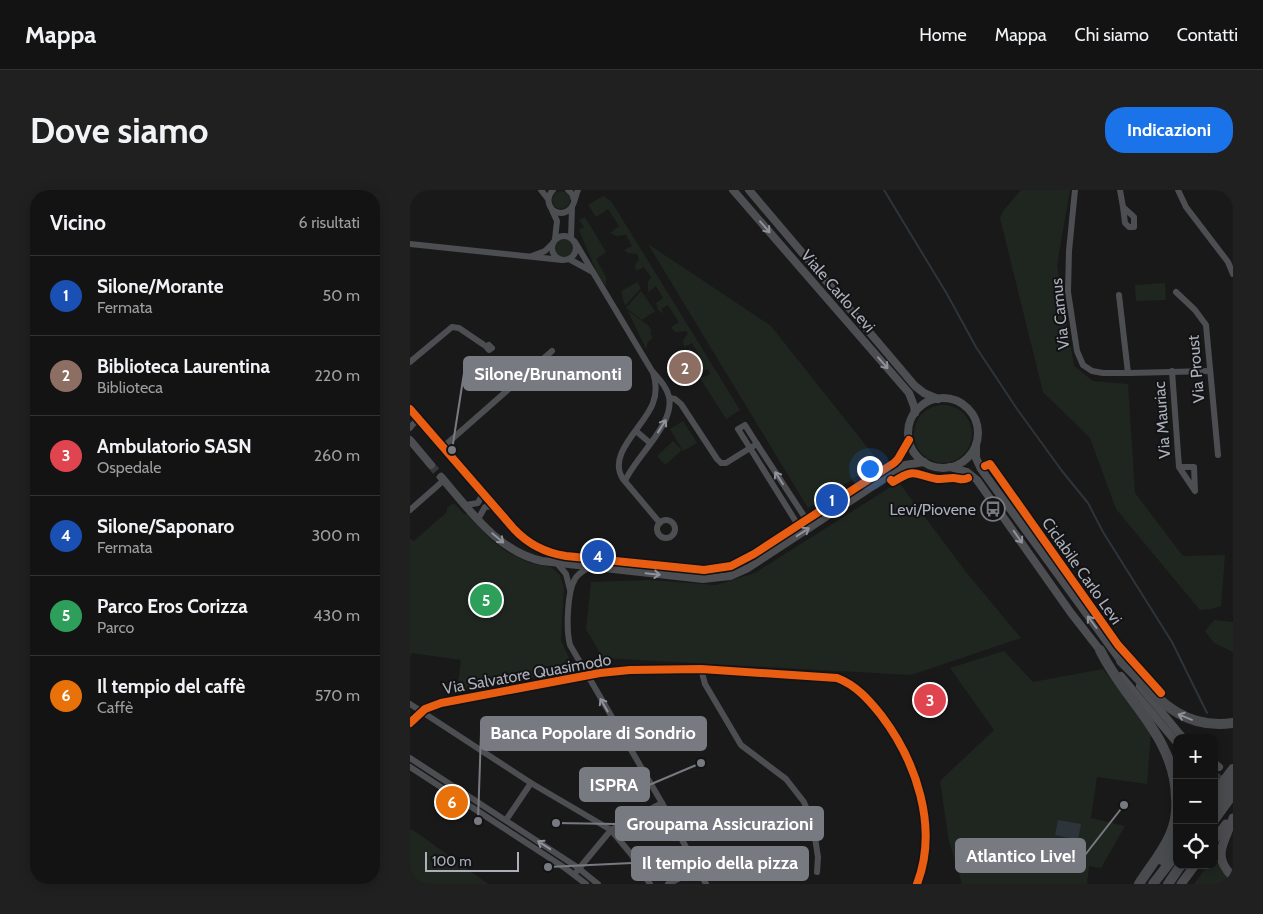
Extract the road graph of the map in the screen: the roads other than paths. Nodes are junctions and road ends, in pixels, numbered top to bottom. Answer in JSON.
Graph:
{"nodes":[{"id":1,"x":541,"y":190,"type":"edge"},
{"id":2,"x":553,"y":190,"type":"edge"},
{"id":3,"x":568,"y":190,"type":"edge"},
{"id":4,"x":578,"y":190,"type":"edge"},
{"id":5,"x":733,"y":190,"type":"edge"},
{"id":6,"x":749,"y":190,"type":"edge"},
{"id":7,"x":1074,"y":190,"type":"edge"},
{"id":8,"x":1120,"y":190,"type":"edge"},
{"id":9,"x":1178,"y":190,"type":"edge"},
{"id":10,"x":548,"y":199,"type":"junction"},
{"id":11,"x":573,"y":204,"type":"junction"},
{"id":12,"x":1123,"y":207,"type":"dead end"},
{"id":13,"x":552,"y":210,"type":"junction"},
{"id":14,"x":554,"y":240,"type":"junction"},
{"id":15,"x":573,"y":240,"type":"junction"},
{"id":16,"x":410,"y":244,"type":"edge"},
{"id":17,"x":528,"y":256,"type":"junction"},
{"id":18,"x":565,"y":260,"type":"junction"},
{"id":19,"x":592,"y":272,"type":"junction"},
{"id":20,"x":1233,"y":274,"type":"edge"},
{"id":21,"x":1176,"y":292,"type":"dead end"},
{"id":22,"x":1120,"y":295,"type":"dead end"},
{"id":23,"x":487,"y":347,"type":"dead end"},
{"id":24,"x":552,"y":352,"type":"dead end"},
{"id":25,"x":410,"y":362,"type":"edge"},
{"id":26,"x":652,"y":371,"type":"junction"},
{"id":27,"x":1172,"y":371,"type":"junction"},
{"id":28,"x":1210,"y":371,"type":"junction"},
{"id":29,"x":1128,"y":373,"type":"junction"},
{"id":30,"x":670,"y":398,"type":"junction"},
{"id":31,"x":938,"y":398,"type":"junction"},
{"id":32,"x":410,"y":410,"type":"edge"},
{"id":33,"x":914,"y":413,"type":"junction"},
{"id":34,"x":420,"y":421,"type":"junction"},
{"id":35,"x":410,"y":428,"type":"edge"},
{"id":36,"x":636,"y":431,"type":"junction"},
{"id":37,"x":410,"y":440,"type":"edge"},
{"id":38,"x":909,"y":440,"type":"junction"},
{"id":39,"x":650,"y":442,"type":"junction"},
{"id":40,"x":757,"y":444,"type":"junction"},
{"id":41,"x":976,"y":445,"type":"junction"},
{"id":42,"x":750,"y":448,"type":"junction"},
{"id":43,"x":445,"y":449,"type":"joint"},
{"id":44,"x":1218,"y":455,"type":"dead end"},
{"id":45,"x":924,"y":462,"type":"junction"},
{"id":46,"x":457,"y":463,"type":"tunnel mouth"},
{"id":47,"x":431,"y":465,"type":"tunnel mouth"},
{"id":48,"x":950,"y":467,"type":"junction"},
{"id":49,"x":1179,"y":467,"type":"dead end"},
{"id":50,"x":443,"y":478,"type":"joint"},
{"id":51,"x":625,"y":481,"type":"junction"},
{"id":52,"x":483,"y":493,"type":"junction"},
{"id":53,"x":466,"y":505,"type":"junction"},
{"id":54,"x":494,"y":506,"type":"junction"},
{"id":55,"x":410,"y":510,"type":"edge"},
{"id":56,"x":478,"y":519,"type":"junction"},
{"id":57,"x":806,"y":519,"type":"junction"},
{"id":58,"x":660,"y":523,"type":"dead end"},
{"id":59,"x":798,"y":525,"type":"junction"},
{"id":60,"x":557,"y":563,"type":"junction"},
{"id":61,"x":590,"y":567,"type":"junction"},
{"id":62,"x":571,"y":592,"type":"junction"},
{"id":63,"x":1100,"y":650,"type":"junction"},
{"id":64,"x":1121,"y":661,"type":"junction"},
{"id":65,"x":701,"y":669,"type":"junction"},
{"id":66,"x":587,"y":675,"type":"junction"},
{"id":67,"x":410,"y":704,"type":"edge"},
{"id":68,"x":422,"y":711,"type":"junction"},
{"id":69,"x":410,"y":722,"type":"edge"},
{"id":70,"x":1233,"y":723,"type":"edge"},
{"id":71,"x":1180,"y":734,"type":"edge"},
{"id":72,"x":1173,"y":738,"type":"edge"},
{"id":73,"x":410,"y":758,"type":"edge"},
{"id":74,"x":410,"y":767,"type":"edge"},
{"id":75,"x":1233,"y":769,"type":"edge"},
{"id":76,"x":1233,"y":781,"type":"edge"},
{"id":77,"x":531,"y":783,"type":"junction"},
{"id":78,"x":1233,"y":794,"type":"edge"},
{"id":79,"x":1218,"y":801,"type":"edge"},
{"id":80,"x":662,"y":803,"type":"junction"},
{"id":81,"x":490,"y":810,"type":"junction"},
{"id":82,"x":1233,"y":816,"type":"edge"},
{"id":83,"x":486,"y":817,"type":"junction"},
{"id":84,"x":506,"y":820,"type":"junction"},
{"id":85,"x":611,"y":830,"type":"junction"},
{"id":86,"x":1218,"y":835,"type":"edge"},
{"id":87,"x":1173,"y":846,"type":"edge"},
{"id":88,"x":1173,"y":857,"type":"edge"},
{"id":89,"x":579,"y":868,"type":"junction"},
{"id":90,"x":698,"y":869,"type":"junction"},
{"id":91,"x":1178,"y":869,"type":"edge"},
{"id":92,"x":1192,"y":869,"type":"edge"},
{"id":93,"x":817,"y":872,"type":"dead end"},
{"id":94,"x":574,"y":875,"type":"junction"},
{"id":95,"x":1233,"y":877,"type":"edge"},
{"id":96,"x":586,"y":884,"type":"edge"},
{"id":97,"x":598,"y":884,"type":"edge"},
{"id":98,"x":650,"y":884,"type":"edge"},
{"id":99,"x":668,"y":884,"type":"edge"},
{"id":100,"x":706,"y":884,"type":"edge"},
{"id":101,"x":917,"y":884,"type":"edge"},
{"id":102,"x":1139,"y":884,"type":"edge"},
{"id":103,"x":1143,"y":884,"type":"edge"},
{"id":104,"x":1153,"y":884,"type":"edge"},
{"id":105,"x":1168,"y":884,"type":"edge"},
{"id":106,"x":1181,"y":884,"type":"edge"}],
"edges":[{"from":1,"to":10,"type":"street"},
{"from":2,"to":10,"type":"street"},
{"from":3,"to":11,"type":"street"},
{"from":4,"to":11,"type":"street"},
{"from":5,"to":33,"type":"street","name":"Viale Carlo Levi","one_way":true},
{"from":6,"to":31,"type":"street","name":"Viale Carlo Levi"},
{"from":7,"to":29,"type":"street","name":"Via Camus"},
{"from":8,"to":12,"type":"street"},
{"from":9,"to":20,"type":"street"},
{"from":10,"to":13,"type":"street"},
{"from":11,"to":13,"type":"street"},
{"from":11,"to":15,"type":"street"},
{"from":13,"to":14,"type":"street"},
{"from":14,"to":15,"type":"street"},
{"from":14,"to":17,"type":"street"},
{"from":14,"to":18,"type":"street"},
{"from":15,"to":18,"type":"street"},
{"from":15,"to":19,"type":"street"},
{"from":16,"to":17,"type":"street"},
{"from":17,"to":18,"type":"street"},
{"from":18,"to":19,"type":"street"},
{"from":19,"to":26,"type":"street"},
{"from":21,"to":28,"type":"street","name":"Via Proust"},
{"from":22,"to":29,"type":"street"},
{"from":23,"to":25,"type":"street"},
{"from":24,"to":43,"type":"street"},
{"from":26,"to":30,"type":"street"},
{"from":26,"to":36,"type":"street"},
{"from":27,"to":28,"type":"street","name":"Via Camus"},
{"from":27,"to":29,"type":"street","name":"Via Camus"},
{"from":27,"to":49,"type":"street","name":"Via Mauriac"},
{"from":28,"to":44,"type":"street","name":"Via Proust"},
{"from":39,"to":30,"type":"street","one_way":true},
{"from":30,"to":42,"type":"street"},
{"from":31,"to":33,"type":"street"},
{"from":31,"to":41,"type":"street"},
{"from":32,"to":34,"type":"street"},
{"from":33,"to":38,"type":"street"},
{"from":34,"to":35,"type":"street"},
{"from":34,"to":43,"type":"street"},
{"from":36,"to":39,"type":"street"},
{"from":36,"to":51,"type":"street"},
{"from":37,"to":47,"type":"street"},
{"from":38,"to":45,"type":"street"},
{"from":38,"to":57,"type":"street"},
{"from":39,"to":51,"type":"street"},
{"from":40,"to":42,"type":"street"},
{"from":40,"to":42,"type":"street"},
{"from":57,"to":40,"type":"street","one_way":true},
{"from":41,"to":48,"type":"street"},
{"from":64,"to":41,"type":"street","one_way":true},
{"from":42,"to":59,"type":"street"},
{"from":45,"to":48,"type":"street"},
{"from":61,"to":45,"type":"street","one_way":true},
{"from":46,"to":52,"type":"street"},
{"from":48,"to":63,"type":"street","one_way":true},
{"from":50,"to":53,"type":"street"},
{"from":50,"to":55,"type":"street"},
{"from":51,"to":58,"type":"street"},
{"from":52,"to":53,"type":"street"},
{"from":52,"to":54,"type":"street"},
{"from":53,"to":56,"type":"street"},
{"from":54,"to":56,"type":"street"},
{"from":54,"to":59,"type":"street"},
{"from":56,"to":60,"type":"street","one_way":true},
{"from":57,"to":59,"type":"street"},
{"from":60,"to":61,"type":"street"},
{"from":60,"to":62,"type":"street"},
{"from":61,"to":62,"type":"street"},
{"from":62,"to":66,"type":"street"},
{"from":63,"to":72,"type":"street"},
{"from":63,"to":102,"type":"highway"},
{"from":70,"to":64,"type":"highway","one_way":true},
{"from":64,"to":71,"type":"street"},
{"from":65,"to":66,"type":"street","name":"Via Salvatore Quasimodo"},
{"from":65,"to":93,"type":"street"},
{"from":65,"to":101,"type":"street","name":"Via Salvatore Quasimodo"},
{"from":66,"to":68,"type":"street","name":"Via Salvatore Quasimodo"},
{"from":80,"to":66,"type":"street","one_way":true},
{"from":67,"to":68,"type":"street"},
{"from":68,"to":69,"type":"street","name":"Via Salvatore Quasimodo"},
{"from":68,"to":77,"type":"street"},
{"from":73,"to":81,"type":"street"},
{"from":74,"to":83,"type":"street"},
{"from":75,"to":79,"type":"highway","bridge":true},
{"from":76,"to":79,"type":"highway","bridge":true},
{"from":77,"to":84,"type":"street"},
{"from":77,"to":85,"type":"street"},
{"from":78,"to":79,"type":"highway"},
{"from":80,"to":85,"type":"street"},
{"from":80,"to":90,"type":"street"},
{"from":81,"to":83,"type":"street"},
{"from":81,"to":84,"type":"street"},
{"from":82,"to":86,"type":"main road"},
{"from":82,"to":95,"type":"main road"},
{"from":83,"to":94,"type":"street"},
{"from":89,"to":84,"type":"street","one_way":true},
{"from":85,"to":89,"type":"street"},
{"from":85,"to":98,"type":"street"},
{"from":87,"to":103,"type":"highway"},
{"from":88,"to":104,"type":"highway"},
{"from":89,"to":94,"type":"street"},
{"from":89,"to":97,"type":"street"},
{"from":90,"to":99,"type":"street"},
{"from":90,"to":100,"type":"street"},
{"from":91,"to":105,"type":"highway"},
{"from":92,"to":106,"type":"main road"},
{"from":94,"to":96,"type":"street"}]}
